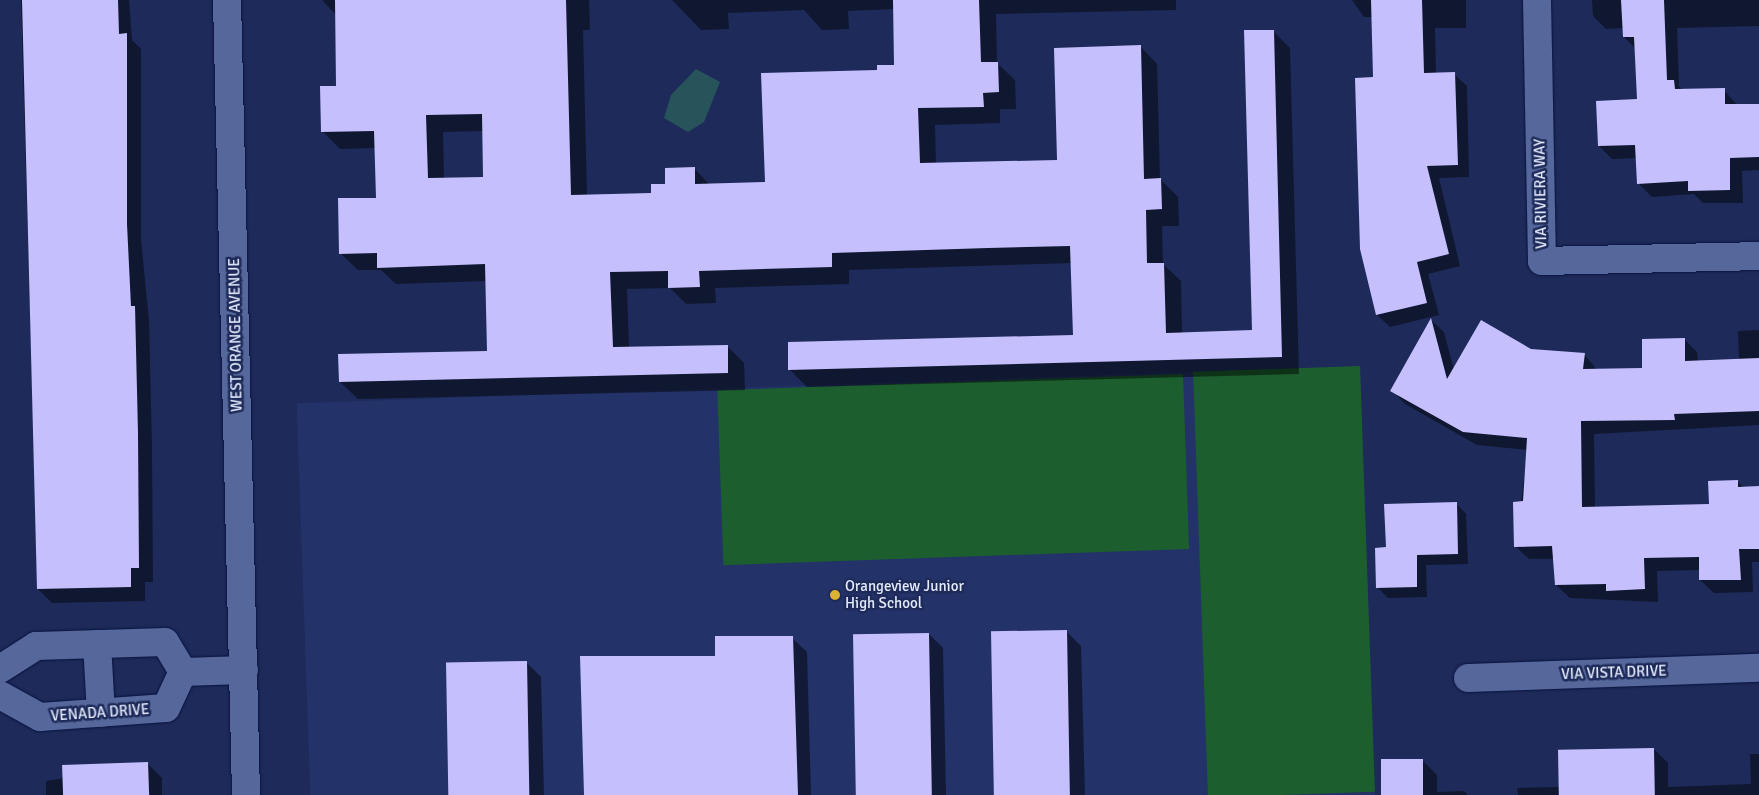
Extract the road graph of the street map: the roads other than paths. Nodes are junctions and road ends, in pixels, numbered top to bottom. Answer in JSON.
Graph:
{"nodes":[{"id":1,"x":227,"y":0,"type":"edge"},
{"id":2,"x":1537,"y":0,"type":"edge"},
{"id":3,"x":1759,"y":256,"type":"edge"},
{"id":4,"x":97,"y":644,"type":"junction"},
{"id":5,"x":1759,"y":668,"type":"edge"},
{"id":6,"x":0,"y":669,"type":"edge"},
{"id":7,"x":244,"y":670,"type":"junction"},
{"id":8,"x":183,"y":672,"type":"junction"},
{"id":9,"x":1468,"y":678,"type":"dead end"},
{"id":10,"x":0,"y":695,"type":"edge"},
{"id":11,"x":101,"y":713,"type":"junction"},
{"id":12,"x":246,"y":795,"type":"edge"}],
"edges":[{"from":1,"to":7,"type":"street","name":"WEST ORANGE AVENUE"},
{"from":2,"to":3,"type":"street","name":"VIA RIVIERA WAY"},
{"from":4,"to":6,"type":"street"},
{"from":4,"to":8,"type":"street"},
{"from":4,"to":11,"type":"street"},
{"from":5,"to":9,"type":"street","name":"VIA VISTA DRIVE"},
{"from":7,"to":8,"type":"street"},
{"from":7,"to":12,"type":"street"},
{"from":8,"to":11,"type":"street","name":"VENADA DRIVE"},
{"from":10,"to":11,"type":"street","name":"VENADA DRIVE"}]}
